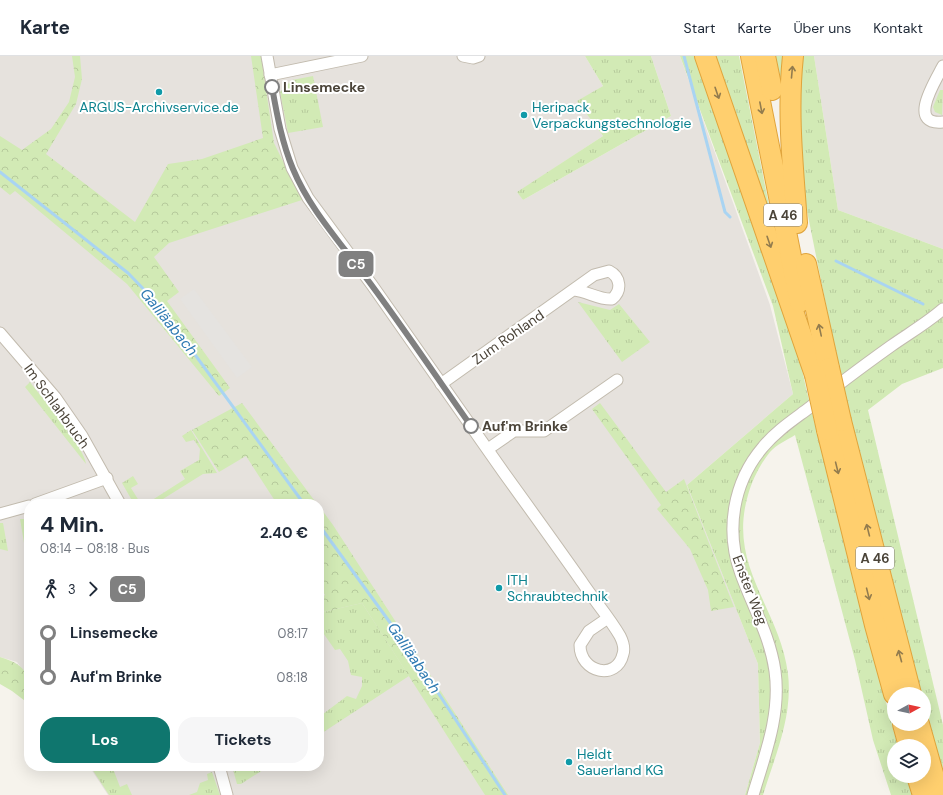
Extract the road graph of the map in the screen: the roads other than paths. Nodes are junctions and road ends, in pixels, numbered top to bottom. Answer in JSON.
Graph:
{"nodes":[{"id":1,"x":267,"y":56,"type":"edge"},
{"id":2,"x":362,"y":56,"type":"edge"},
{"id":3,"x":463,"y":56,"type":"edge"},
{"id":4,"x":479,"y":56,"type":"edge"},
{"id":5,"x":705,"y":56,"type":"edge"},
{"id":6,"x":751,"y":56,"type":"edge"},
{"id":7,"x":765,"y":56,"type":"edge"},
{"id":8,"x":793,"y":56,"type":"edge"},
{"id":9,"x":943,"y":66,"type":"edge"},
{"id":10,"x":270,"y":76,"type":"junction"},
{"id":11,"x":943,"y":122,"type":"edge"},
{"id":12,"x":797,"y":223,"type":"junction"},
{"id":13,"x":574,"y":290,"type":"dead end"},
{"id":14,"x":943,"y":309,"type":"edge"},
{"id":15,"x":0,"y":333,"type":"edge"},
{"id":16,"x":822,"y":371,"type":"junction"},
{"id":17,"x":617,"y":380,"type":"dead end"},
{"id":18,"x":441,"y":384,"type":"junction"},
{"id":19,"x":834,"y":426,"type":"junction"},
{"id":20,"x":488,"y":449,"type":"junction"},
{"id":21,"x":106,"y":478,"type":"junction"},
{"id":22,"x":49,"y":499,"type":"edge"},
{"id":23,"x":117,"y":499,"type":"edge"},
{"id":24,"x":24,"y":507,"type":"edge"},
{"id":25,"x":0,"y":514,"type":"edge"},
{"id":26,"x":608,"y":618,"type":"junction"},
{"id":27,"x":892,"y":687,"type":"edge"},
{"id":28,"x":908,"y":687,"type":"edge"},
{"id":29,"x":921,"y":731,"type":"edge"},
{"id":30,"x":221,"y":771,"type":"edge"},
{"id":31,"x":919,"y":783,"type":"edge"},
{"id":32,"x":228,"y":795,"type":"edge"},
{"id":33,"x":753,"y":795,"type":"edge"},
{"id":34,"x":923,"y":795,"type":"edge"},
{"id":35,"x":939,"y":795,"type":"edge"}],
"edges":[{"from":1,"to":10,"type":"street"},
{"from":2,"to":10,"type":"street"},
{"from":3,"to":4,"type":"street"},
{"from":5,"to":16,"type":"highway","one_way":true},
{"from":6,"to":16,"type":"highway","number":"A 46","one_way":true},
{"from":7,"to":12,"type":"highway","number":"A 46"},
{"from":12,"to":8,"type":"highway","one_way":true},
{"from":9,"to":11,"type":"street"},
{"from":10,"to":18,"type":"street"},
{"from":16,"to":12,"type":"highway","number":"A 46","one_way":true},
{"from":13,"to":18,"type":"street","name":"Zum Rohland"},
{"from":14,"to":33,"type":"street","name":"Enster Weg"},
{"from":15,"to":21,"type":"street","name":"Im Schlahbruch"},
{"from":16,"to":19,"type":"highway","number":"A 46","bridge":true},
{"from":17,"to":20,"type":"street"},
{"from":18,"to":20,"type":"street"},
{"from":19,"to":27,"type":"highway","number":"A 46","one_way":true},
{"from":28,"to":19,"type":"highway","number":"A 46","one_way":true},
{"from":20,"to":26,"type":"street"},
{"from":21,"to":22,"type":"street"},
{"from":21,"to":23,"type":"street","name":"Im Schlahbruch"},
{"from":24,"to":25,"type":"street"},
{"from":26,"to":26,"type":"street"},
{"from":29,"to":35,"type":"highway"},
{"from":30,"to":32,"type":"street"},
{"from":31,"to":34,"type":"highway"}]}
